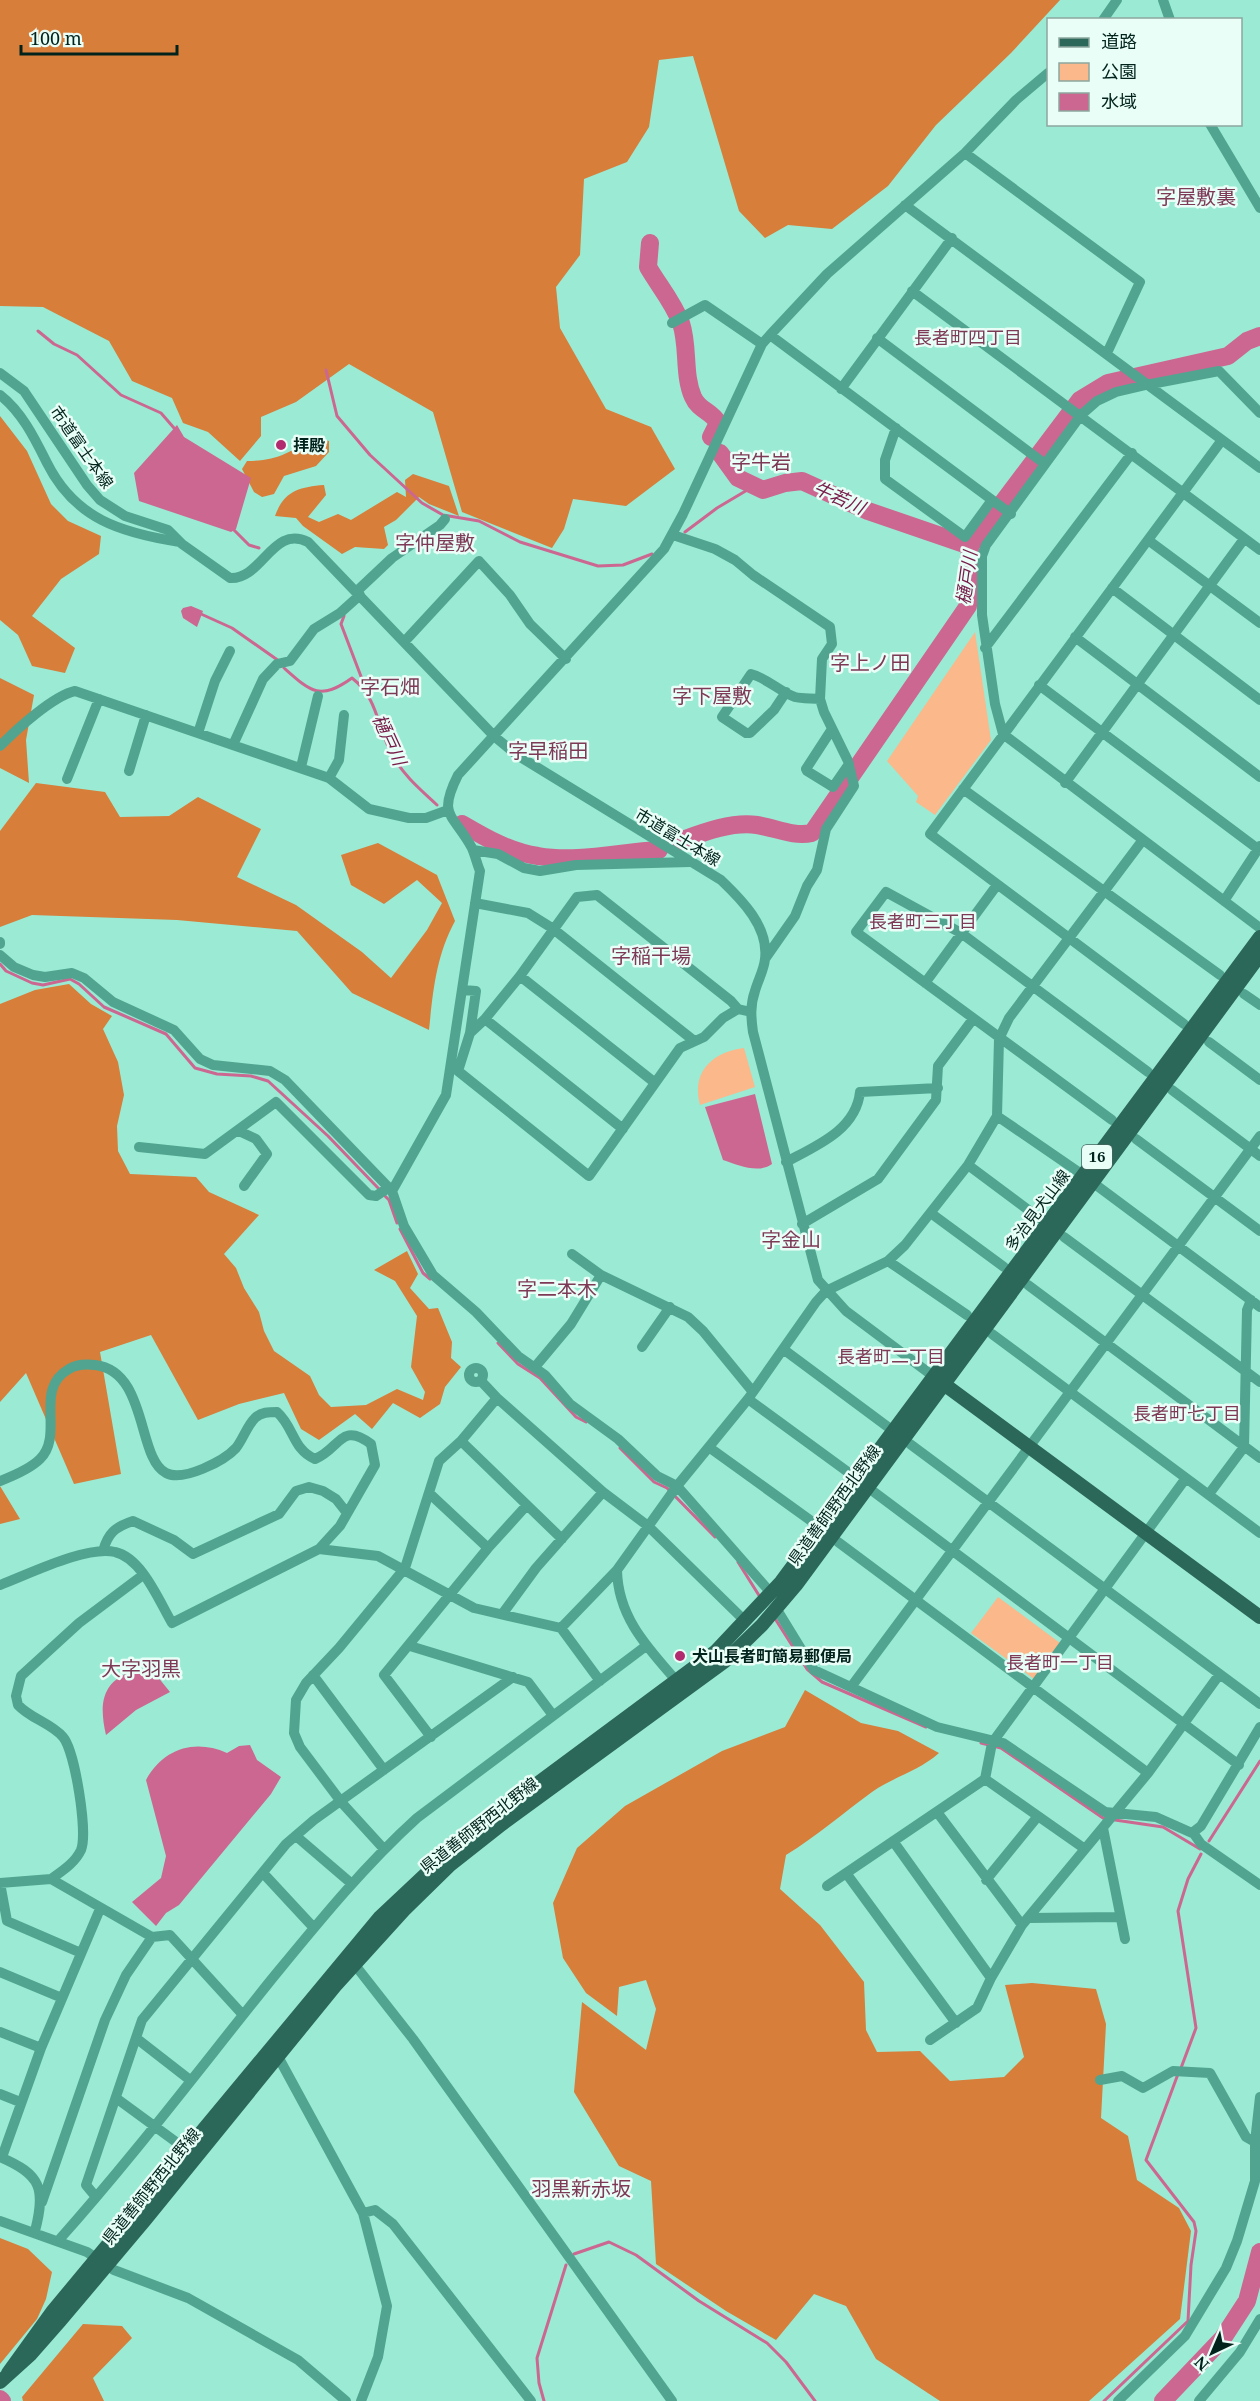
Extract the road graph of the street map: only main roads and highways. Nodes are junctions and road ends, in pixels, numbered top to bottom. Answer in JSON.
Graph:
{"nodes":[{"id":1,"x":1260,"y":938,"type":"edge"},
{"id":2,"x":1260,"y":955,"type":"edge"},
{"id":3,"x":1088,"y":1178,"type":"junction"},
{"id":4,"x":938,"y":1380,"type":"junction"},
{"id":5,"x":770,"y":1606,"type":"junction"},
{"id":6,"x":1260,"y":1617,"type":"edge"},
{"id":7,"x":681,"y":1686,"type":"junction"},
{"id":8,"x":275,"y":2051,"type":"junction"},
{"id":9,"x":102,"y":2262,"type":"junction"},
{"id":10,"x":4,"y":2378,"type":"edge"}],
"edges":[{"from":1,"to":3,"type":"main road","name":"多治見犬山線","number":"16"},
{"from":2,"to":3,"type":"main road","name":"多治見犬山線","number":"16"},
{"from":3,"to":4,"type":"main road","name":"多治見犬山線","number":"16"},
{"from":4,"to":5,"type":"main road","name":"県道善師野西北野線"},
{"from":4,"to":5,"type":"main road","name":"県道善師野西北野線"},
{"from":4,"to":6,"type":"main road"},
{"from":5,"to":7,"type":"main road","name":"県道善師野西北野線"},
{"from":7,"to":8,"type":"main road","name":"県道善師野西北野線"},
{"from":7,"to":8,"type":"main road","name":"県道善師野西北野線"},
{"from":8,"to":9,"type":"main road","name":"県道善師野西北野線"},
{"from":8,"to":9,"type":"main road","name":"県道善師野西北野線"},
{"from":9,"to":10,"type":"main road","name":"県道善師野西北野線"}]}
